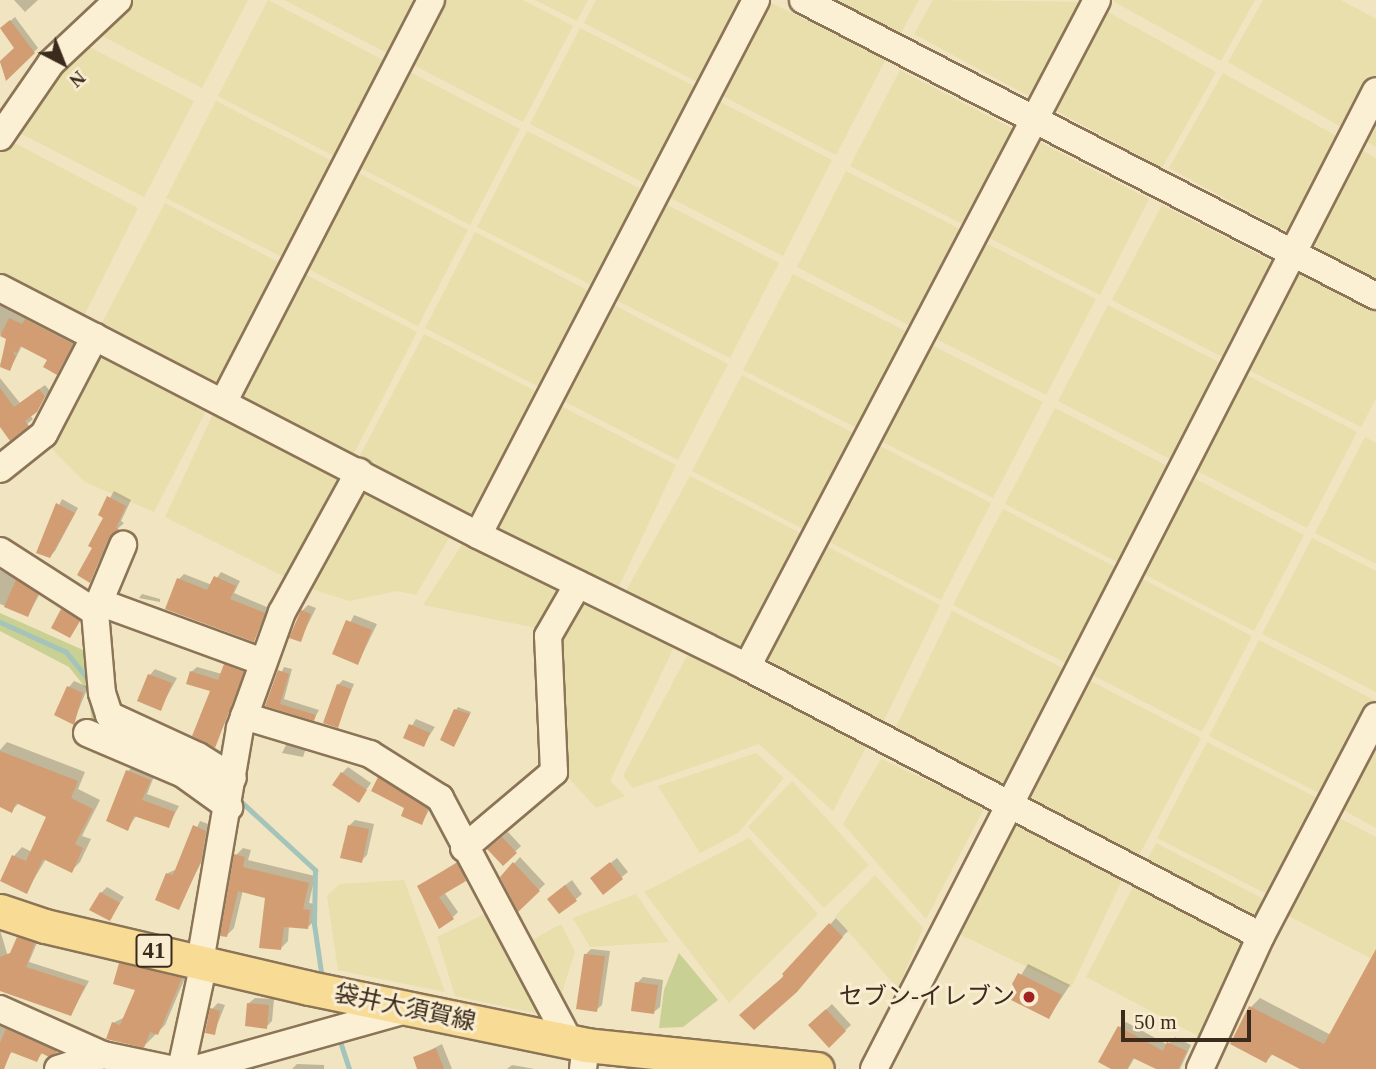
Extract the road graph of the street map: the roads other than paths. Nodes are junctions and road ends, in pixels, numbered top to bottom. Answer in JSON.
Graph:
{"nodes":[{"id":1,"x":118,"y":0,"type":"edge"},
{"id":2,"x":431,"y":0,"type":"edge"},
{"id":3,"x":756,"y":0,"type":"edge"},
{"id":4,"x":803,"y":0,"type":"edge"},
{"id":5,"x":1097,"y":0,"type":"edge"},
{"id":6,"x":1376,"y":91,"type":"edge"},
{"id":7,"x":1037,"y":120,"type":"junction"},
{"id":8,"x":0,"y":137,"type":"edge"},
{"id":9,"x":1292,"y":252,"type":"junction"},
{"id":10,"x":0,"y":288,"type":"edge"},
{"id":11,"x":1376,"y":296,"type":"edge"},
{"id":12,"x":95,"y":336,"type":"junction"},
{"id":13,"x":225,"y":401,"type":"junction"},
{"id":14,"x":1,"y":468,"type":"edge"},
{"id":15,"x":359,"y":472,"type":"junction"},
{"id":16,"x":478,"y":535,"type":"junction"},
{"id":17,"x":122,"y":545,"type":"dead end"},
{"id":18,"x":0,"y":551,"type":"edge"},
{"id":19,"x":578,"y":584,"type":"junction"},
{"id":20,"x":97,"y":607,"type":"junction"},
{"id":21,"x":263,"y":662,"type":"junction"},
{"id":22,"x":747,"y":667,"type":"junction"},
{"id":23,"x":244,"y":716,"type":"junction"},
{"id":24,"x":1376,"y":716,"type":"edge"},
{"id":25,"x":87,"y":733,"type":"dead end"},
{"id":26,"x":233,"y":778,"type":"junction"},
{"id":27,"x":1009,"y":804,"type":"junction"},
{"id":28,"x":229,"y":807,"type":"junction"},
{"id":29,"x":464,"y":848,"type":"junction"},
{"id":30,"x":0,"y":911,"type":"edge"},
{"id":31,"x":1261,"y":936,"type":"junction"},
{"id":32,"x":202,"y":962,"type":"junction"},
{"id":33,"x":0,"y":1009,"type":"edge"},
{"id":34,"x":409,"y":1009,"type":"junction"},
{"id":35,"x":580,"y":1052,"type":"edge"},
{"id":36,"x":103,"y":1055,"type":"junction"},
{"id":37,"x":58,"y":1069,"type":"edge"},
{"id":38,"x":170,"y":1069,"type":"edge"},
{"id":39,"x":181,"y":1069,"type":"edge"},
{"id":40,"x":196,"y":1069,"type":"edge"},
{"id":41,"x":817,"y":1069,"type":"edge"},
{"id":42,"x":874,"y":1069,"type":"edge"},
{"id":43,"x":1200,"y":1069,"type":"edge"}],
"edges":[{"from":1,"to":8,"type":"street"},
{"from":2,"to":13,"type":"street"},
{"from":3,"to":16,"type":"street"},
{"from":4,"to":7,"type":"street"},
{"from":5,"to":7,"type":"street"},
{"from":6,"to":9,"type":"street"},
{"from":7,"to":9,"type":"street"},
{"from":7,"to":22,"type":"street"},
{"from":9,"to":11,"type":"street"},
{"from":9,"to":27,"type":"street"},
{"from":10,"to":12,"type":"street"},
{"from":12,"to":13,"type":"street"},
{"from":12,"to":14,"type":"street"},
{"from":13,"to":15,"type":"street"},
{"from":15,"to":16,"type":"street"},
{"from":15,"to":21,"type":"street"},
{"from":16,"to":19,"type":"street"},
{"from":17,"to":20,"type":"street"},
{"from":18,"to":20,"type":"street"},
{"from":19,"to":22,"type":"street"},
{"from":19,"to":29,"type":"street"},
{"from":20,"to":21,"type":"street"},
{"from":20,"to":26,"type":"street"},
{"from":21,"to":23,"type":"street"},
{"from":22,"to":27,"type":"street"},
{"from":23,"to":26,"type":"street"},
{"from":23,"to":29,"type":"street"},
{"from":24,"to":31,"type":"street"},
{"from":25,"to":28,"type":"street"},
{"from":26,"to":28,"type":"street"},
{"from":27,"to":31,"type":"street"},
{"from":27,"to":42,"type":"street"},
{"from":28,"to":32,"type":"street"},
{"from":29,"to":35,"type":"street"},
{"from":30,"to":32,"type":"main road","name":"袋井大須賀線","number":"41"},
{"from":31,"to":43,"type":"street"},
{"from":32,"to":34,"type":"main road","name":"袋井大須賀線","number":"41"},
{"from":32,"to":39,"type":"street"},
{"from":33,"to":36,"type":"street"},
{"from":34,"to":35,"type":"main road","name":"袋井大須賀線","number":"41"},
{"from":34,"to":40,"type":"street"},
{"from":35,"to":41,"type":"main road","name":"袋井大須賀線","number":"41"},
{"from":36,"to":37,"type":"street"},
{"from":36,"to":38,"type":"street"}]}
